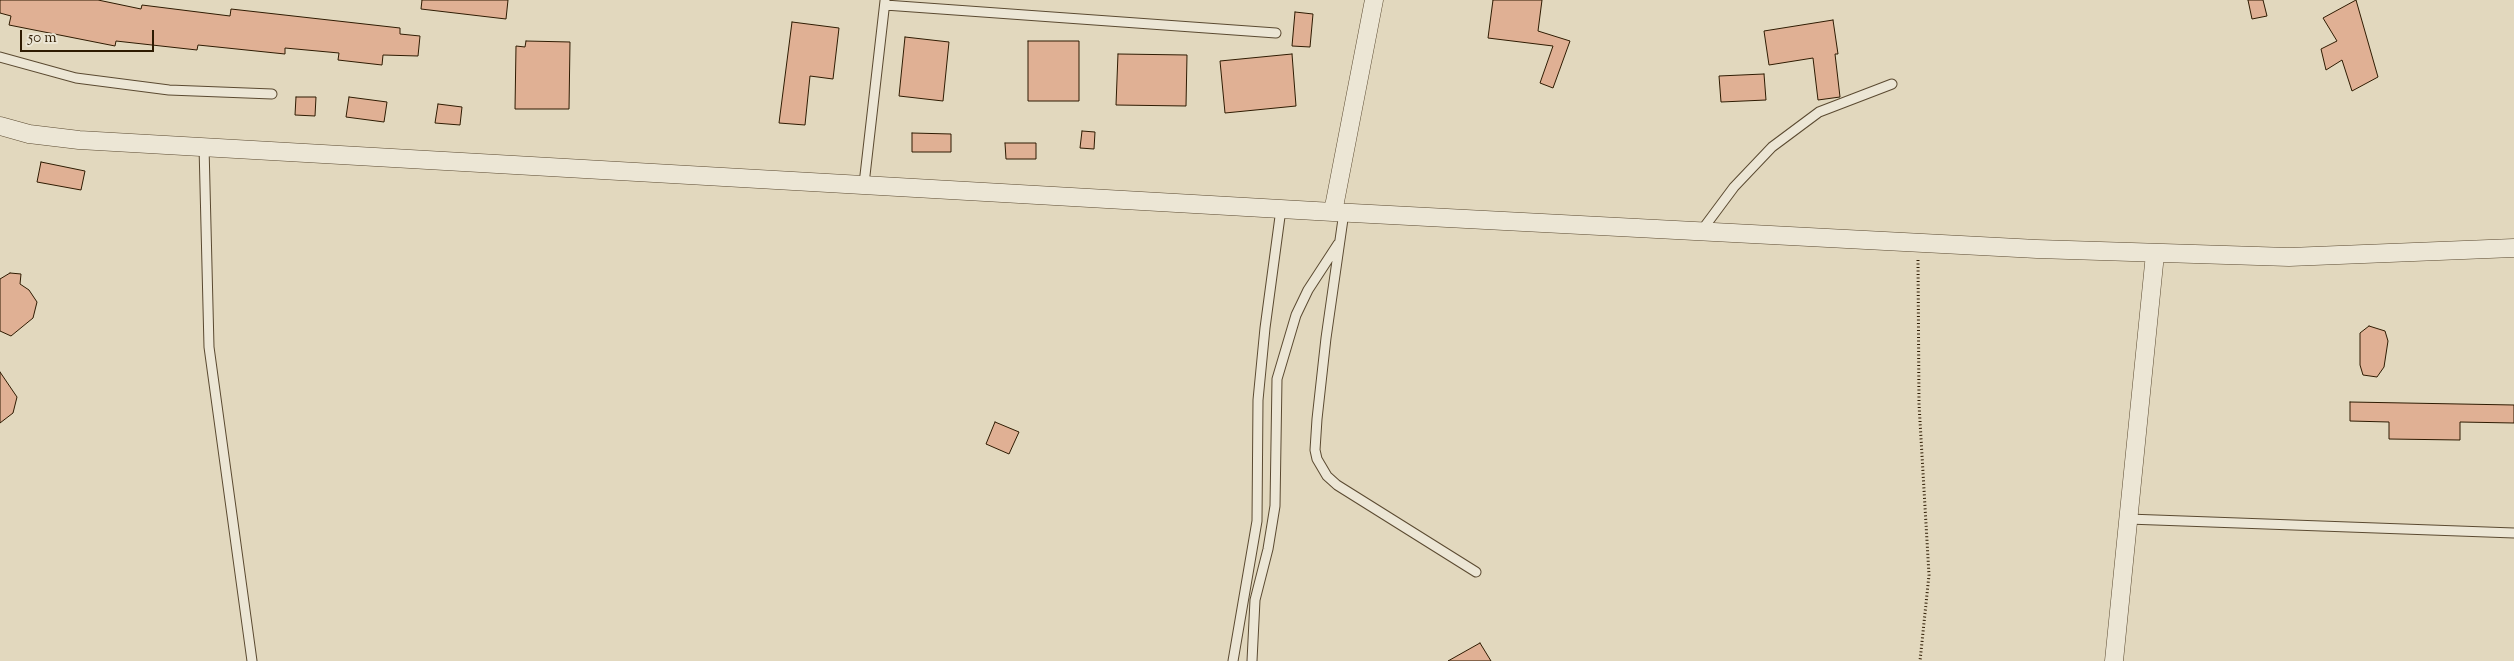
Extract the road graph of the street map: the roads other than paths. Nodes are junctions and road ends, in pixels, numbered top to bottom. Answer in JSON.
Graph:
{"nodes":[{"id":1,"x":1374,"y":0,"type":"edge"},
{"id":2,"x":885,"y":3,"type":"edge"},
{"id":3,"x":1276,"y":32,"type":"dead end"},
{"id":4,"x":0,"y":57,"type":"edge"},
{"id":5,"x":1892,"y":84,"type":"dead end"},
{"id":6,"x":272,"y":94,"type":"dead end"},
{"id":7,"x":0,"y":126,"type":"edge"},
{"id":8,"x":204,"y":145,"type":"junction"},
{"id":9,"x":864,"y":184,"type":"junction"},
{"id":10,"x":1281,"y":209,"type":"junction"},
{"id":11,"x":1339,"y":212,"type":"junction"},
{"id":12,"x":1702,"y":230,"type":"junction"},
{"id":13,"x":1340,"y":242,"type":"junction"},
{"id":14,"x":2514,"y":248,"type":"edge"},
{"id":15,"x":2154,"y":254,"type":"junction"},
{"id":16,"x":2128,"y":519,"type":"junction"},
{"id":17,"x":2514,"y":533,"type":"edge"},
{"id":18,"x":1476,"y":572,"type":"dead end"},
{"id":19,"x":252,"y":661,"type":"edge"},
{"id":20,"x":1233,"y":661,"type":"edge"},
{"id":21,"x":1252,"y":661,"type":"edge"},
{"id":22,"x":2114,"y":661,"type":"edge"}],
"edges":[{"from":1,"to":11,"type":"street"},
{"from":2,"to":3,"type":"lane"},
{"from":2,"to":9,"type":"lane"},
{"from":4,"to":6,"type":"lane"},
{"from":5,"to":12,"type":"lane"},
{"from":7,"to":8,"type":"street"},
{"from":8,"to":9,"type":"street"},
{"from":8,"to":19,"type":"lane"},
{"from":9,"to":10,"type":"street"},
{"from":10,"to":11,"type":"street"},
{"from":10,"to":20,"type":"lane"},
{"from":11,"to":12,"type":"street"},
{"from":11,"to":13,"type":"lane"},
{"from":12,"to":15,"type":"street"},
{"from":13,"to":18,"type":"lane"},
{"from":13,"to":21,"type":"lane"},
{"from":14,"to":15,"type":"street"},
{"from":15,"to":16,"type":"street"},
{"from":16,"to":17,"type":"lane"},
{"from":16,"to":22,"type":"street"}]}
